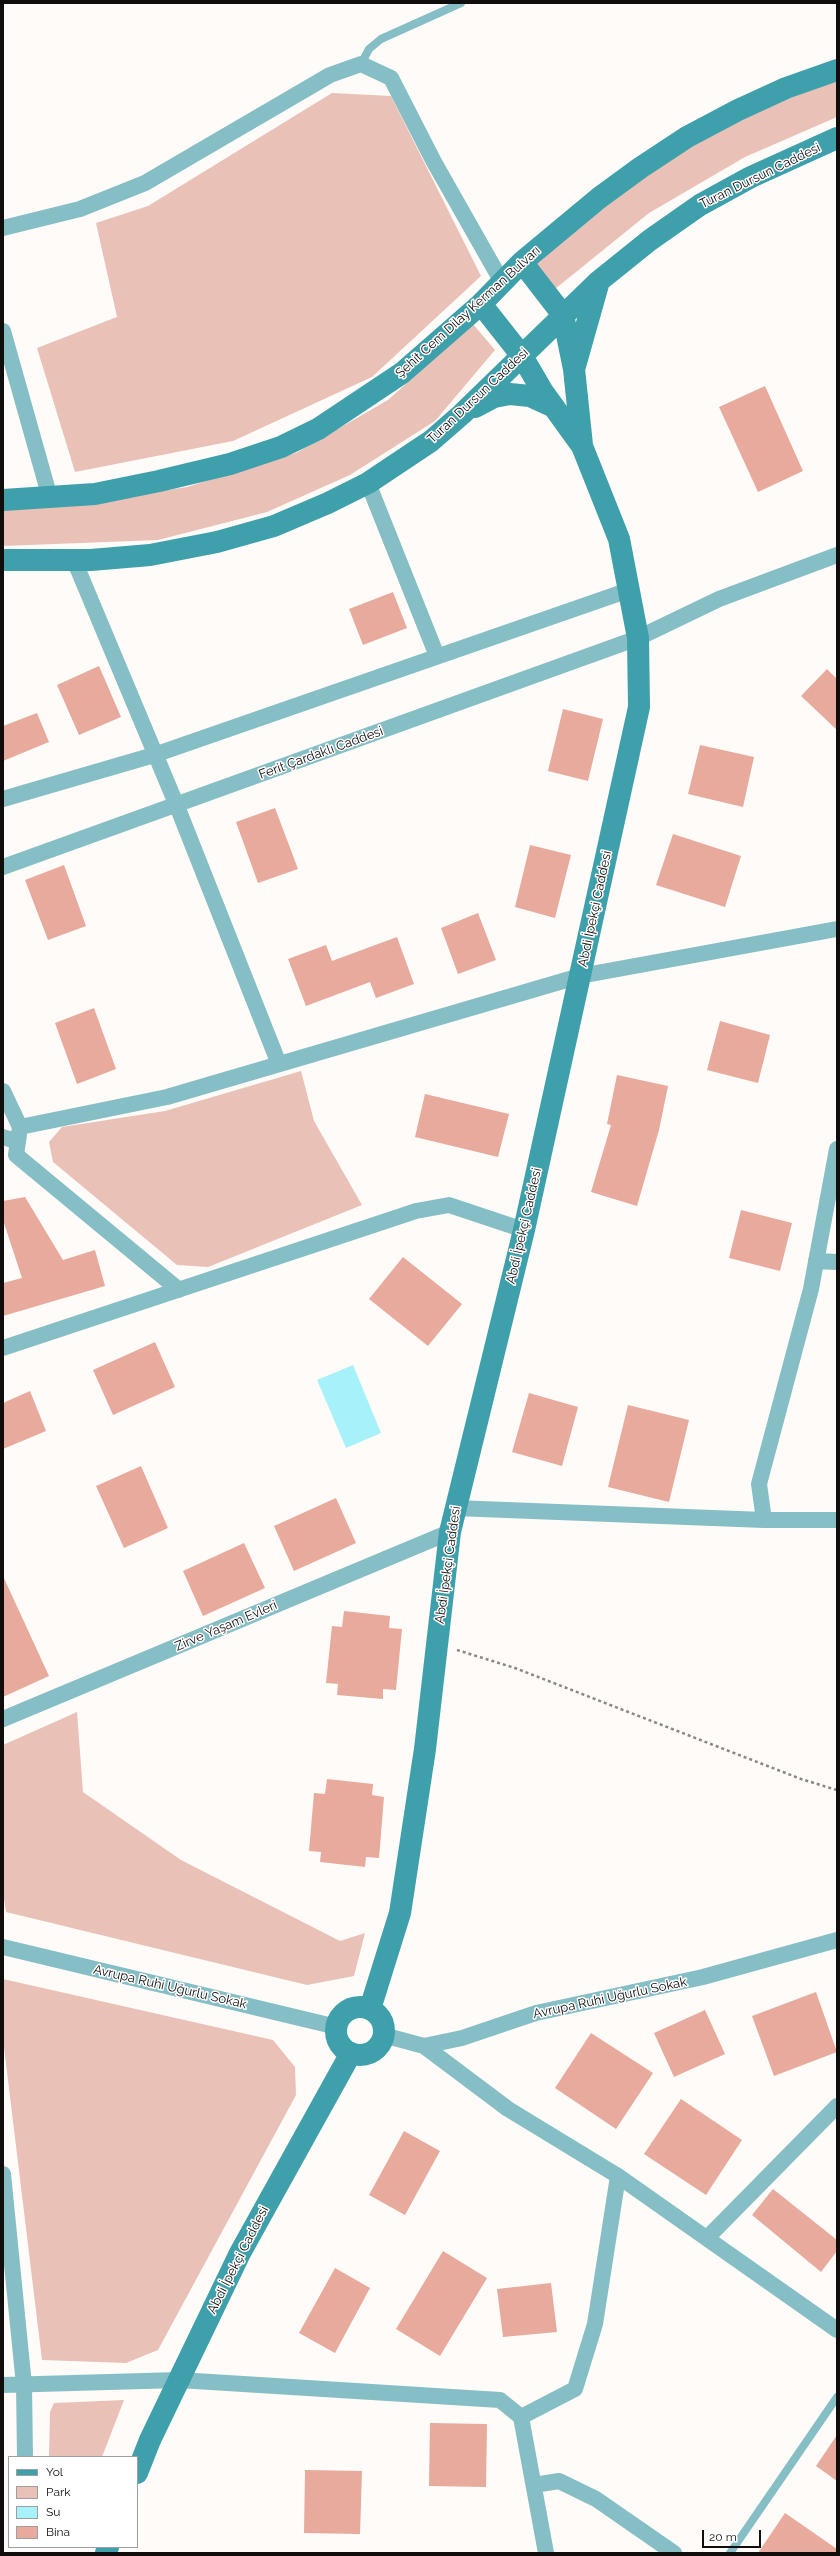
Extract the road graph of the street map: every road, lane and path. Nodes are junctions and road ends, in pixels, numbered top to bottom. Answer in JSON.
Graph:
{"nodes":[{"id":1,"x":461,"y":3,"type":"edge"},
{"id":2,"x":361,"y":64,"type":"junction"},
{"id":3,"x":837,"y":70,"type":"edge"},
{"id":4,"x":837,"y":138,"type":"edge"},
{"id":5,"x":3,"y":228,"type":"edge"},
{"id":6,"x":522,"y":262,"type":"junction"},
{"id":7,"x":599,"y":281,"type":"junction"},
{"id":8,"x":502,"y":282,"type":"junction"},
{"id":9,"x":481,"y":304,"type":"junction"},
{"id":10,"x":563,"y":315,"type":"junction"},
{"id":11,"x":3,"y":331,"type":"edge"},
{"id":12,"x":522,"y":356,"type":"junction"},
{"id":13,"x":574,"y":369,"type":"junction"},
{"id":14,"x":554,"y":407,"type":"junction"},
{"id":15,"x":462,"y":414,"type":"junction"},
{"id":16,"x":582,"y":446,"type":"junction"},
{"id":17,"x":368,"y":483,"type":"junction"},
{"id":18,"x":50,"y":498,"type":"junction"},
{"id":19,"x":3,"y":500,"type":"edge"},
{"id":20,"x":837,"y":555,"type":"edge"},
{"id":21,"x":3,"y":560,"type":"edge"},
{"id":22,"x":74,"y":560,"type":"junction"},
{"id":23,"x":628,"y":590,"type":"junction"},
{"id":24,"x":638,"y":638,"type":"junction"},
{"id":25,"x":438,"y":656,"type":"junction"},
{"id":26,"x":154,"y":755,"type":"junction"},
{"id":27,"x":3,"y":799,"type":"edge"},
{"id":28,"x":177,"y":806,"type":"junction"},
{"id":29,"x":3,"y":867,"type":"edge"},
{"id":30,"x":837,"y":929,"type":"edge"},
{"id":31,"x":580,"y":976,"type":"junction"},
{"id":32,"x":280,"y":1064,"type":"junction"},
{"id":33,"x":3,"y":1091,"type":"edge"},
{"id":34,"x":12,"y":1144,"type":"edge"},
{"id":35,"x":837,"y":1149,"type":"edge"},
{"id":36,"x":524,"y":1230,"type":"junction"},
{"id":37,"x":816,"y":1260,"type":"junction"},
{"id":38,"x":837,"y":1262,"type":"edge"},
{"id":39,"x":179,"y":1290,"type":"junction"},
{"id":40,"x":5,"y":1349,"type":"edge"},
{"id":41,"x":455,"y":1508,"type":"junction"},
{"id":42,"x":764,"y":1520,"type":"junction"},
{"id":43,"x":837,"y":1520,"type":"edge"},
{"id":44,"x":450,"y":1532,"type":"junction"},
{"id":45,"x":437,"y":1644,"type":"junction"},
{"id":46,"x":3,"y":1720,"type":"edge"},
{"id":47,"x":837,"y":1790,"type":"edge"},
{"id":48,"x":837,"y":1940,"type":"edge"},
{"id":49,"x":3,"y":1947,"type":"edge"},
{"id":50,"x":370,"y":2009,"type":"junction"},
{"id":51,"x":337,"y":2027,"type":"junction"},
{"id":52,"x":384,"y":2035,"type":"junction"},
{"id":53,"x":424,"y":2046,"type":"junction"},
{"id":54,"x":351,"y":2053,"type":"junction"},
{"id":55,"x":837,"y":2106,"type":"edge"},
{"id":56,"x":3,"y":2174,"type":"edge"},
{"id":57,"x":618,"y":2176,"type":"junction"},
{"id":58,"x":707,"y":2238,"type":"junction"},
{"id":59,"x":837,"y":2330,"type":"edge"},
{"id":60,"x":179,"y":2380,"type":"junction"},
{"id":61,"x":24,"y":2384,"type":"junction"},
{"id":62,"x":3,"y":2385,"type":"edge"},
{"id":63,"x":837,"y":2397,"type":"edge"},
{"id":64,"x":521,"y":2417,"type":"junction"},
{"id":65,"x":25,"y":2456,"type":"edge"},
{"id":66,"x":138,"y":2470,"type":"edge"},
{"id":67,"x":534,"y":2485,"type":"junction"},
{"id":68,"x":546,"y":2553,"type":"edge"},
{"id":69,"x":674,"y":2553,"type":"edge"},
{"id":70,"x":730,"y":2553,"type":"edge"}],
"edges":[{"from":1,"to":2,"type":"lane"},
{"from":2,"to":5,"type":"street"},
{"from":2,"to":8,"type":"street"},
{"from":3,"to":6,"type":"main road","name":"Şehit Cem Dilay Kerman Bulvarı"},
{"from":4,"to":7,"type":"main road","name":"Turan Dursun Caddesi"},
{"from":6,"to":8,"type":"main road","name":"Şehit Cem Dilay Kerman Bulvarı"},
{"from":6,"to":10,"type":"main road"},
{"from":7,"to":10,"type":"main road","name":"Turan Dursun Caddesi"},
{"from":7,"to":13,"type":"main road"},
{"from":8,"to":9,"type":"main road","name":"Şehit Cem Dilay Kerman Bulvarı"},
{"from":9,"to":12,"type":"main road"},
{"from":9,"to":18,"type":"main road","name":"Şehit Cem Dilay Kerman Bulvarı"},
{"from":10,"to":12,"type":"main road","name":"Turan Dursun Caddesi"},
{"from":10,"to":13,"type":"main road"},
{"from":11,"to":18,"type":"street"},
{"from":12,"to":14,"type":"main road"},
{"from":12,"to":15,"type":"main road","name":"Turan Dursun Caddesi"},
{"from":13,"to":16,"type":"main road"},
{"from":14,"to":15,"type":"main road"},
{"from":14,"to":16,"type":"main road"},
{"from":15,"to":17,"type":"main road","name":"Turan Dursun Caddesi"},
{"from":16,"to":23,"type":"main road","name":"Abdi İpekçi Caddesi"},
{"from":17,"to":22,"type":"main road","name":"Turan Dursun Caddesi"},
{"from":17,"to":25,"type":"street"},
{"from":18,"to":19,"type":"main road","name":"Şehit Cem Dilay Kerman Bulvarı"},
{"from":20,"to":24,"type":"street","name":"Ferit Çardaklı Caddesi"},
{"from":21,"to":22,"type":"main road","name":"Turan Dursun Caddesi"},
{"from":22,"to":26,"type":"street"},
{"from":23,"to":24,"type":"main road","name":"Abdi İpekçi Caddesi"},
{"from":23,"to":25,"type":"street"},
{"from":24,"to":28,"type":"street","name":"Ferit Çardaklı Caddesi"},
{"from":24,"to":31,"type":"main road","name":"Abdi İpekçi Caddesi"},
{"from":25,"to":26,"type":"street"},
{"from":26,"to":27,"type":"street"},
{"from":26,"to":28,"type":"street"},
{"from":28,"to":29,"type":"street","name":"Ferit Çardaklı Caddesi"},
{"from":28,"to":32,"type":"street"},
{"from":30,"to":31,"type":"street"},
{"from":31,"to":32,"type":"street"},
{"from":31,"to":36,"type":"main road","name":"Abdi İpekçi Caddesi"},
{"from":32,"to":34,"type":"street"},
{"from":33,"to":34,"type":"street"},
{"from":34,"to":39,"type":"street"},
{"from":35,"to":37,"type":"street"},
{"from":36,"to":39,"type":"street"},
{"from":36,"to":41,"type":"main road","name":"Abdi İpekçi Caddesi"},
{"from":37,"to":38,"type":"street"},
{"from":37,"to":42,"type":"street"},
{"from":39,"to":40,"type":"street"},
{"from":41,"to":42,"type":"street"},
{"from":41,"to":44,"type":"main road","name":"Abdi İpekçi Caddesi"},
{"from":42,"to":43,"type":"street"},
{"from":44,"to":45,"type":"main road","name":"Abdi İpekçi Caddesi"},
{"from":44,"to":46,"type":"street","name":"Zirve Yaşam Evleri"},
{"from":45,"to":47,"type":"path"},
{"from":45,"to":50,"type":"main road","name":"Abdi İpekçi Caddesi"},
{"from":48,"to":53,"type":"street","name":"Avrupa Ruhi Uğurlu Sokak"},
{"from":49,"to":51,"type":"street","name":"Avrupa Ruhi Uğurlu Sokak"},
{"from":50,"to":51,"type":"main road"},
{"from":50,"to":52,"type":"main road"},
{"from":51,"to":54,"type":"main road"},
{"from":52,"to":53,"type":"street","name":"Avrupa Ruhi Uğurlu Sokak"},
{"from":52,"to":54,"type":"main road"},
{"from":53,"to":57,"type":"street"},
{"from":54,"to":60,"type":"main road","name":"Abdi İpekçi Caddesi"},
{"from":55,"to":58,"type":"street"},
{"from":56,"to":61,"type":"street"},
{"from":57,"to":58,"type":"street"},
{"from":57,"to":64,"type":"street"},
{"from":58,"to":59,"type":"street"},
{"from":60,"to":61,"type":"street"},
{"from":60,"to":64,"type":"street"},
{"from":60,"to":66,"type":"main road","name":"Abdi İpekçi Caddesi"},
{"from":61,"to":62,"type":"street"},
{"from":61,"to":65,"type":"street"},
{"from":63,"to":70,"type":"lane"},
{"from":64,"to":67,"type":"street"},
{"from":67,"to":68,"type":"street"},
{"from":67,"to":69,"type":"street"}]}
